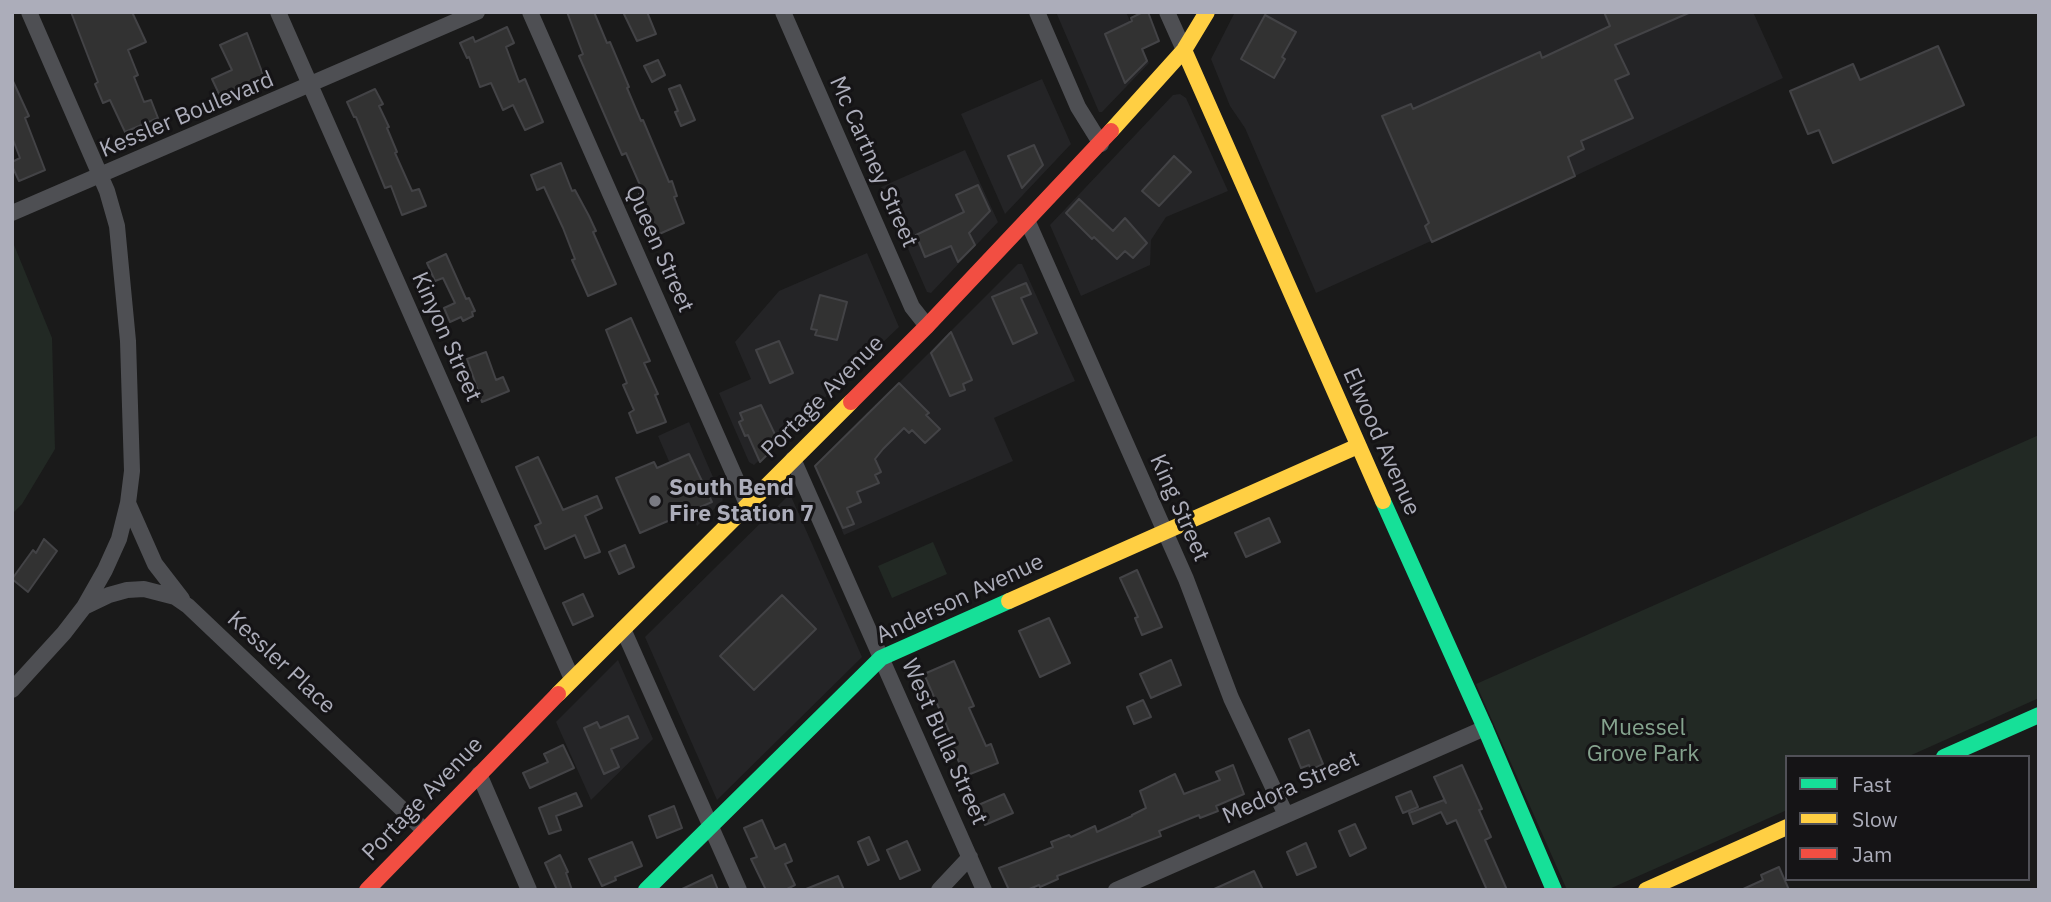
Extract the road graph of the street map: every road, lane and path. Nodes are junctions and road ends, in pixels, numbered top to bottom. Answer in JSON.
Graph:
{"nodes":[{"id":1,"x":29,"y":12,"type":"edge"},
{"id":2,"x":278,"y":12,"type":"edge"},
{"id":3,"x":477,"y":12,"type":"edge"},
{"id":4,"x":530,"y":12,"type":"edge"},
{"id":5,"x":783,"y":12,"type":"edge"},
{"id":6,"x":1037,"y":12,"type":"edge"},
{"id":7,"x":1167,"y":12,"type":"edge"},
{"id":8,"x":1207,"y":12,"type":"edge"},
{"id":9,"x":1184,"y":50,"type":"junction"},
{"id":10,"x":311,"y":86,"type":"junction"},
{"id":11,"x":1101,"y":144,"type":"junction"},
{"id":12,"x":100,"y":175,"type":"junction"},
{"id":13,"x":12,"y":214,"type":"edge"},
{"id":14,"x":1027,"y":220,"type":"junction"},
{"id":15,"x":927,"y":326,"type":"junction"},
{"id":16,"x":1358,"y":446,"type":"junction"},
{"id":17,"x":793,"y":458,"type":"junction"},
{"id":18,"x":128,"y":503,"type":"junction"},
{"id":19,"x":747,"y":504,"type":"junction"},
{"id":20,"x":1164,"y":532,"type":"junction"},
{"id":21,"x":188,"y":606,"type":"junction"},
{"id":22,"x":84,"y":607,"type":"junction"},
{"id":23,"x":623,"y":629,"type":"junction"},
{"id":24,"x":881,"y":658,"type":"junction"},
{"id":25,"x":572,"y":679,"type":"junction"},
{"id":26,"x":12,"y":690,"type":"edge"},
{"id":27,"x":2039,"y":715,"type":"edge"},
{"id":28,"x":1485,"y":728,"type":"junction"},
{"id":29,"x":1949,"y":755,"type":"edge"},
{"id":30,"x":479,"y":774,"type":"junction"},
{"id":31,"x":1286,"y":815,"type":"junction"},
{"id":32,"x":711,"y":827,"type":"junction"},
{"id":33,"x":1785,"y":828,"type":"edge"},
{"id":34,"x":424,"y":830,"type":"junction"},
{"id":35,"x":970,"y":857,"type":"junction"},
{"id":36,"x":368,"y":890,"type":"edge"},
{"id":37,"x":529,"y":890,"type":"edge"},
{"id":38,"x":646,"y":890,"type":"edge"},
{"id":39,"x":739,"y":890,"type":"edge"},
{"id":40,"x":939,"y":890,"type":"edge"},
{"id":41,"x":984,"y":890,"type":"edge"},
{"id":42,"x":1116,"y":890,"type":"edge"},
{"id":43,"x":1554,"y":890,"type":"edge"},
{"id":44,"x":1646,"y":890,"type":"edge"}],
"edges":[{"from":1,"to":12,"type":"street"},
{"from":2,"to":10,"type":"street","name":"Kinyon Street"},
{"from":3,"to":10,"type":"street","name":"Kessler Boulevard"},
{"from":4,"to":19,"type":"street","name":"Queen Street"},
{"from":5,"to":15,"type":"street","name":"Mc Cartney Street"},
{"from":6,"to":11,"type":"street"},
{"from":7,"to":9,"type":"street","name":"Elwood Avenue"},
{"from":8,"to":9,"type":"street","name":"Portage Avenue"},
{"from":9,"to":11,"type":"street","name":"Portage Avenue"},
{"from":9,"to":16,"type":"street","name":"Elwood Avenue"},
{"from":10,"to":12,"type":"street","name":"Kessler Boulevard"},
{"from":10,"to":25,"type":"street","name":"Kinyon Street"},
{"from":11,"to":14,"type":"street","name":"Portage Avenue"},
{"from":12,"to":13,"type":"street"},
{"from":12,"to":18,"type":"street","name":"Kessler Boulevard"},
{"from":14,"to":15,"type":"street","name":"Portage Avenue"},
{"from":14,"to":20,"type":"street","name":"King Street"},
{"from":15,"to":17,"type":"street","name":"Portage Avenue"},
{"from":16,"to":20,"type":"street","name":"Anderson Avenue"},
{"from":16,"to":28,"type":"street","name":"Elwood Avenue"},
{"from":17,"to":19,"type":"street","name":"Portage Avenue"},
{"from":17,"to":24,"type":"street","name":"West Bulla Street"},
{"from":18,"to":21,"type":"street"},
{"from":18,"to":22,"type":"street","name":"Kessler Boulevard"},
{"from":19,"to":23,"type":"street","name":"Portage Avenue"},
{"from":20,"to":24,"type":"street","name":"Anderson Avenue"},
{"from":20,"to":31,"type":"street","name":"King Street"},
{"from":21,"to":22,"type":"street","name":"Kessler Place"},
{"from":21,"to":34,"type":"street","name":"Kessler Place"},
{"from":22,"to":26,"type":"street","name":"Kessler Boulevard"},
{"from":23,"to":25,"type":"street","name":"Portage Avenue"},
{"from":23,"to":32,"type":"street"},
{"from":24,"to":32,"type":"street","name":"Anderson Avenue"},
{"from":24,"to":35,"type":"street","name":"West Bulla Street"},
{"from":25,"to":30,"type":"street","name":"Portage Avenue"},
{"from":27,"to":29,"type":"street"},
{"from":28,"to":31,"type":"street","name":"Medora Street"},
{"from":28,"to":43,"type":"street","name":"Elwood Avenue"},
{"from":30,"to":34,"type":"street","name":"Portage Avenue"},
{"from":30,"to":37,"type":"street"},
{"from":31,"to":42,"type":"street","name":"Medora Street"},
{"from":32,"to":38,"type":"street","name":"Anderson Avenue"},
{"from":32,"to":39,"type":"street"},
{"from":33,"to":44,"type":"street"},
{"from":34,"to":36,"type":"street","name":"Portage Avenue"},
{"from":35,"to":40,"type":"street"},
{"from":35,"to":41,"type":"street","name":"West Bulla Street"}]}
